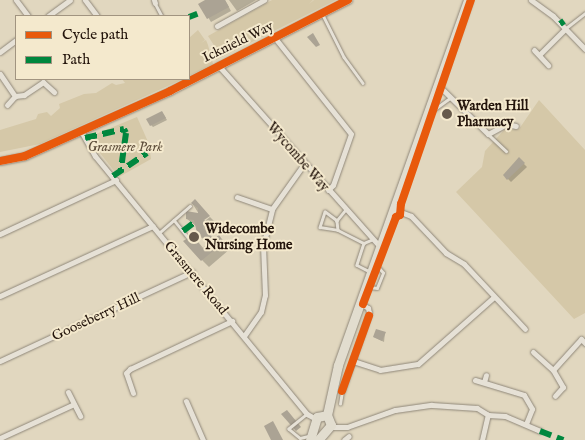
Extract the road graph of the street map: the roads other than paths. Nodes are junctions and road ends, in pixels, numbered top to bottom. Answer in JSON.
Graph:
{"nodes":[{"id":1,"x":16,"y":0,"type":"edge"},
{"id":2,"x":70,"y":0,"type":"edge"},
{"id":3,"x":85,"y":0,"type":"edge"},
{"id":4,"x":264,"y":0,"type":"edge"},
{"id":5,"x":348,"y":0,"type":"edge"},
{"id":6,"x":468,"y":0,"type":"edge"},
{"id":7,"x":531,"y":0,"type":"edge"},
{"id":8,"x":155,"y":2,"type":"edge"},
{"id":9,"x":585,"y":12,"type":"edge"},
{"id":10,"x":322,"y":14,"type":"junction"},
{"id":11,"x":27,"y":15,"type":"edge"},
{"id":12,"x":49,"y":15,"type":"edge"},
{"id":13,"x":95,"y":15,"type":"edge"},
{"id":14,"x":162,"y":15,"type":"edge"},
{"id":15,"x":217,"y":26,"type":"dead end"},
{"id":16,"x":564,"y":29,"type":"junction"},
{"id":17,"x":275,"y":38,"type":"junction"},
{"id":18,"x":15,"y":41,"type":"edge"},
{"id":19,"x":585,"y":49,"type":"edge"},
{"id":20,"x":534,"y":50,"type":"dead end"},
{"id":21,"x":0,"y":52,"type":"edge"},
{"id":22,"x":540,"y":54,"type":"junction"},
{"id":23,"x":218,"y":65,"type":"junction"},
{"id":24,"x":548,"y":65,"type":"dead end"},
{"id":25,"x":0,"y":74,"type":"edge"},
{"id":26,"x":190,"y":78,"type":"edge"},
{"id":27,"x":187,"y":80,"type":"edge"},
{"id":28,"x":45,"y":81,"type":"edge"},
{"id":29,"x":363,"y":82,"type":"dead end"},
{"id":30,"x":438,"y":85,"type":"junction"},
{"id":31,"x":54,"y":92,"type":"dead end"},
{"id":32,"x":15,"y":96,"type":"junction"},
{"id":33,"x":450,"y":98,"type":"junction"},
{"id":34,"x":7,"y":105,"type":"dead end"},
{"id":35,"x":428,"y":112,"type":"junction"},
{"id":36,"x":516,"y":126,"type":"dead end"},
{"id":37,"x":81,"y":131,"type":"junction"},
{"id":38,"x":488,"y":134,"type":"junction"},
{"id":39,"x":506,"y":151,"type":"dead end"},
{"id":40,"x":0,"y":161,"type":"edge"},
{"id":41,"x":304,"y":164,"type":"junction"},
{"id":42,"x":116,"y":180,"type":"junction"},
{"id":43,"x":328,"y":190,"type":"junction"},
{"id":44,"x":237,"y":197,"type":"dead end"},
{"id":45,"x":190,"y":206,"type":"dead end"},
{"id":46,"x":272,"y":209,"type":"junction"},
{"id":47,"x":393,"y":210,"type":"junction"},
{"id":48,"x":345,"y":211,"type":"junction"},
{"id":49,"x":174,"y":220,"type":"junction"},
{"id":50,"x":337,"y":221,"type":"junction"},
{"id":51,"x":153,"y":226,"type":"junction"},
{"id":52,"x":338,"y":230,"type":"junction"},
{"id":53,"x":159,"y":233,"type":"junction"},
{"id":54,"x":0,"y":234,"type":"edge"},
{"id":55,"x":187,"y":236,"type":"dead end"},
{"id":56,"x":371,"y":240,"type":"junction"},
{"id":57,"x":364,"y":244,"type":"junction"},
{"id":58,"x":380,"y":247,"type":"junction"},
{"id":59,"x":375,"y":261,"type":"junction"},
{"id":60,"x":192,"y":272,"type":"junction"},
{"id":61,"x":371,"y":272,"type":"junction"},
{"id":62,"x":365,"y":288,"type":"junction"},
{"id":63,"x":0,"y":296,"type":"edge"},
{"id":64,"x":494,"y":297,"type":"junction"},
{"id":65,"x":360,"y":303,"type":"junction"},
{"id":66,"x":232,"y":321,"type":"junction"},
{"id":67,"x":525,"y":329,"type":"dead end"},
{"id":68,"x":244,"y":336,"type":"junction"},
{"id":69,"x":585,"y":343,"type":"edge"},
{"id":70,"x":533,"y":352,"type":"dead end"},
{"id":71,"x":0,"y":361,"type":"edge"},
{"id":72,"x":353,"y":361,"type":"junction"},
{"id":73,"x":553,"y":370,"type":"junction"},
{"id":74,"x":486,"y":375,"type":"dead end"},
{"id":75,"x":475,"y":380,"type":"dead end"},
{"id":76,"x":484,"y":382,"type":"junction"},
{"id":77,"x":342,"y":391,"type":"joint"},
{"id":78,"x":68,"y":392,"type":"dead end"},
{"id":79,"x":133,"y":393,"type":"dead end"},
{"id":80,"x":554,"y":396,"type":"dead end"},
{"id":81,"x":186,"y":401,"type":"dead end"},
{"id":82,"x":74,"y":404,"type":"junction"},
{"id":83,"x":340,"y":404,"type":"dead end"},
{"id":84,"x":307,"y":414,"type":"junction"},
{"id":85,"x":327,"y":415,"type":"junction"},
{"id":86,"x":80,"y":416,"type":"dead end"},
{"id":87,"x":488,"y":416,"type":"junction"},
{"id":88,"x":316,"y":422,"type":"junction"},
{"id":89,"x":526,"y":424,"type":"junction"},
{"id":90,"x":328,"y":428,"type":"junction"},
{"id":91,"x":540,"y":431,"type":"dead end"},
{"id":92,"x":0,"y":438,"type":"edge"},
{"id":93,"x":313,"y":438,"type":"edge"},
{"id":94,"x":204,"y":440,"type":"edge"},
{"id":95,"x":482,"y":440,"type":"edge"}],
"edges":[{"from":1,"to":11,"type":"street"},
{"from":2,"to":12,"type":"street"},
{"from":3,"to":13,"type":"street"},
{"from":4,"to":15,"type":"street"},
{"from":5,"to":10,"type":"street","name":"Icknield Way"},
{"from":6,"to":30,"type":"highway"},
{"from":7,"to":16,"type":"street"},
{"from":8,"to":14,"type":"lane"},
{"from":9,"to":16,"type":"lane"},
{"from":10,"to":17,"type":"street","name":"Icknield Way"},
{"from":10,"to":29,"type":"lane"},
{"from":16,"to":19,"type":"street"},
{"from":16,"to":22,"type":"street"},
{"from":17,"to":23,"type":"street","name":"Icknield Way"},
{"from":17,"to":43,"type":"street"},
{"from":18,"to":21,"type":"street"},
{"from":20,"to":22,"type":"street"},
{"from":22,"to":24,"type":"street"},
{"from":23,"to":26,"type":"street","name":"Icknield Way"},
{"from":23,"to":41,"type":"street","name":"Wycombe Way"},
{"from":25,"to":32,"type":"street"},
{"from":27,"to":37,"type":"street","name":"Icknield Way"},
{"from":28,"to":31,"type":"street"},
{"from":28,"to":32,"type":"street"},
{"from":30,"to":33,"type":"street"},
{"from":30,"to":35,"type":"highway"},
{"from":32,"to":34,"type":"street"},
{"from":33,"to":35,"type":"lane"},
{"from":33,"to":38,"type":"street"},
{"from":35,"to":47,"type":"highway"},
{"from":36,"to":38,"type":"street"},
{"from":37,"to":40,"type":"street","name":"Icknield Way"},
{"from":37,"to":42,"type":"street","name":"Grasmere Road"},
{"from":38,"to":39,"type":"lane"},
{"from":41,"to":43,"type":"street","name":"Wycombe Way"},
{"from":41,"to":46,"type":"street"},
{"from":42,"to":51,"type":"street","name":"Grasmere Road"},
{"from":42,"to":54,"type":"street"},
{"from":43,"to":48,"type":"street","name":"Wycombe Way"},
{"from":44,"to":46,"type":"street"},
{"from":45,"to":49,"type":"lane"},
{"from":46,"to":68,"type":"street"},
{"from":47,"to":58,"type":"highway"},
{"from":47,"to":64,"type":"street"},
{"from":48,"to":50,"type":"lane"},
{"from":48,"to":56,"type":"street","name":"Wycombe Way"},
{"from":49,"to":53,"type":"lane"},
{"from":49,"to":55,"type":"lane"},
{"from":50,"to":52,"type":"lane"},
{"from":50,"to":52,"type":"lane"},
{"from":51,"to":53,"type":"street","name":"Grasmere Road"},
{"from":51,"to":63,"type":"street"},
{"from":52,"to":57,"type":"lane"},
{"from":53,"to":60,"type":"street","name":"Grasmere Road"},
{"from":56,"to":57,"type":"lane"},
{"from":56,"to":58,"type":"street","name":"Wycombe Way"},
{"from":57,"to":61,"type":"lane"},
{"from":58,"to":59,"type":"highway"},
{"from":59,"to":61,"type":"highway"},
{"from":59,"to":62,"type":"lane"},
{"from":60,"to":66,"type":"street","name":"Grasmere Road"},
{"from":60,"to":71,"type":"street","name":"Gooseberry Hill"},
{"from":61,"to":62,"type":"highway"},
{"from":62,"to":65,"type":"highway"},
{"from":64,"to":67,"type":"street"},
{"from":64,"to":72,"type":"street"},
{"from":65,"to":72,"type":"street"},
{"from":65,"to":85,"type":"highway"},
{"from":66,"to":68,"type":"street","name":"Grasmere Road"},
{"from":66,"to":79,"type":"street"},
{"from":68,"to":84,"type":"street","name":"Grasmere Road"},
{"from":69,"to":73,"type":"street"},
{"from":70,"to":73,"type":"street"},
{"from":72,"to":77,"type":"street"},
{"from":73,"to":80,"type":"street"},
{"from":74,"to":76,"type":"street"},
{"from":75,"to":76,"type":"street"},
{"from":76,"to":89,"type":"street"},
{"from":77,"to":83,"type":"lane"},
{"from":78,"to":82,"type":"street"},
{"from":81,"to":94,"type":"street"},
{"from":82,"to":86,"type":"street"},
{"from":82,"to":92,"type":"street"},
{"from":84,"to":88,"type":"street","name":"Grasmere Road"},
{"from":84,"to":93,"type":"lane"},
{"from":85,"to":88,"type":"highway"},
{"from":85,"to":90,"type":"highway"},
{"from":87,"to":89,"type":"street"},
{"from":87,"to":90,"type":"street"},
{"from":87,"to":95,"type":"street"},
{"from":88,"to":90,"type":"highway"},
{"from":88,"to":93,"type":"highway"},
{"from":89,"to":91,"type":"street"},
{"from":90,"to":93,"type":"highway"}]}
